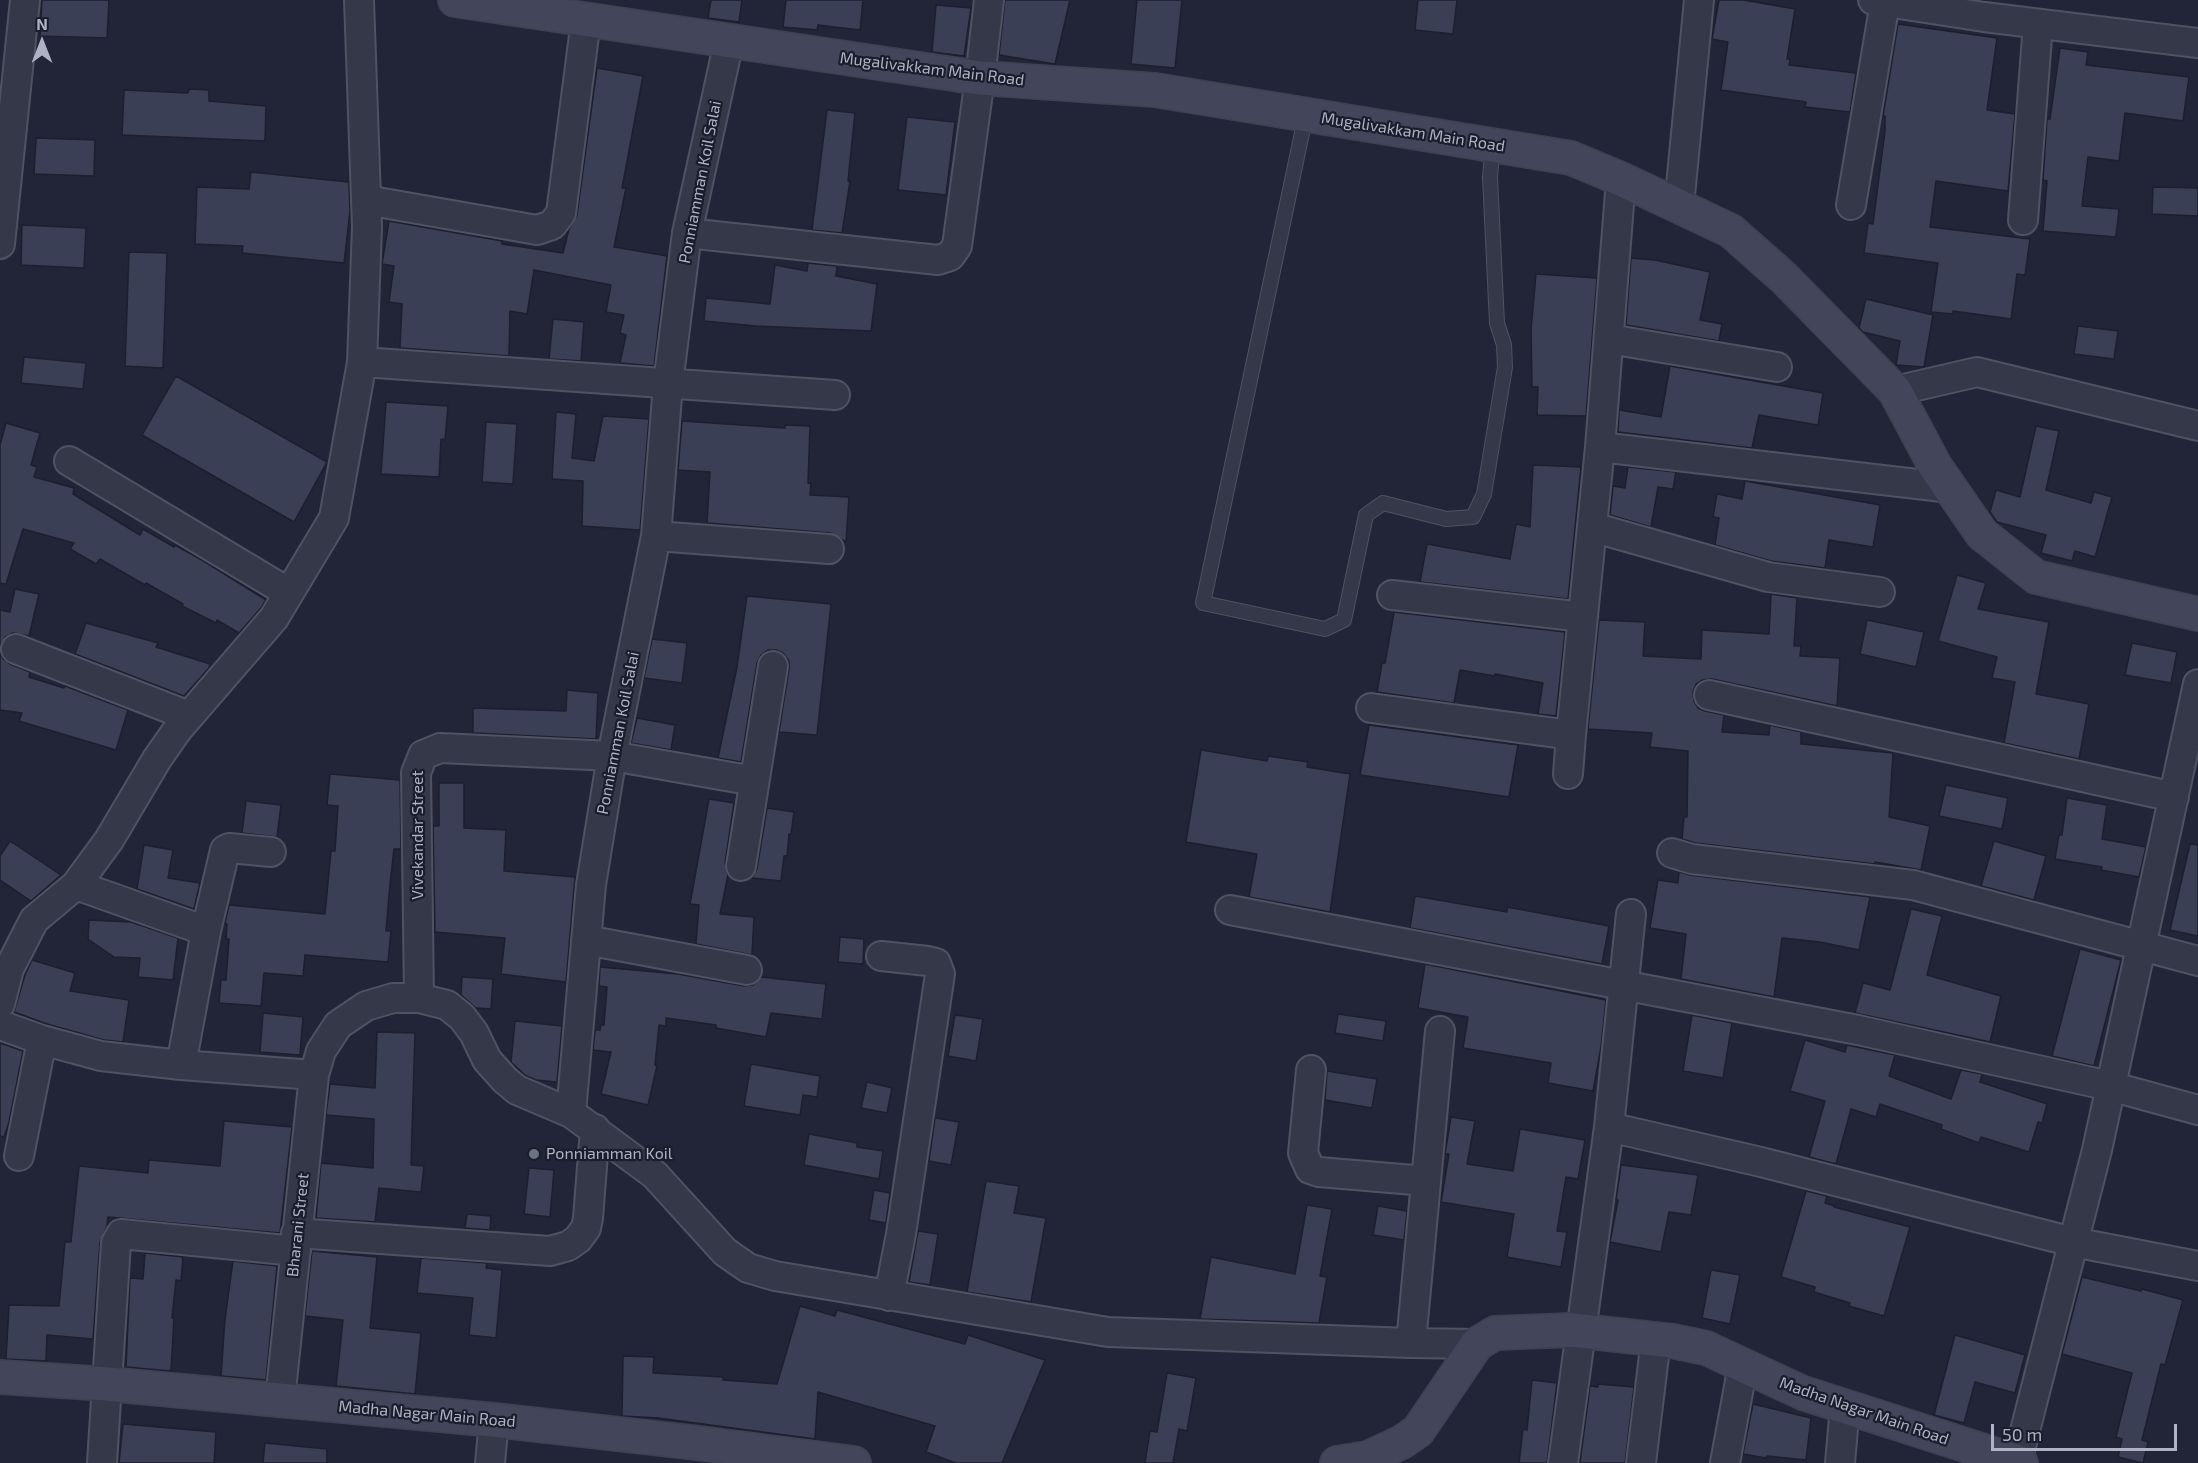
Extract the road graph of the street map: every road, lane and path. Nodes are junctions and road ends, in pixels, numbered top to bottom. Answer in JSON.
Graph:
{"nodes":[{"id":1,"x":24,"y":0,"type":"edge"},
{"id":2,"x":359,"y":0,"type":"edge"},
{"id":3,"x":455,"y":0,"type":"edge"},
{"id":4,"x":988,"y":0,"type":"edge"},
{"id":5,"x":1699,"y":0,"type":"edge"},
{"id":6,"x":1879,"y":1,"type":"edge"},
{"id":7,"x":586,"y":20,"type":"junction"},
{"id":8,"x":2038,"y":24,"type":"junction"},
{"id":9,"x":729,"y":41,"type":"junction"},
{"id":10,"x":2198,"y":43,"type":"edge"},
{"id":11,"x":980,"y":78,"type":"junction"},
{"id":12,"x":1306,"y":114,"type":"junction"},
{"id":13,"x":1493,"y":144,"type":"junction"},
{"id":14,"x":1621,"y":179,"type":"junction"},
{"id":15,"x":366,"y":200,"type":"junction"},
{"id":16,"x":1851,"y":205,"type":"dead end"},
{"id":17,"x":1679,"y":206,"type":"junction"},
{"id":18,"x":2024,"y":220,"type":"dead end"},
{"id":19,"x":687,"y":233,"type":"junction"},
{"id":20,"x":0,"y":244,"type":"edge"},
{"id":21,"x":1609,"y":339,"type":"junction"},
{"id":22,"x":362,"y":362,"type":"junction"},
{"id":23,"x":1777,"y":367,"type":"dead end"},
{"id":24,"x":668,"y":384,"type":"junction"},
{"id":25,"x":1895,"y":391,"type":"junction"},
{"id":26,"x":835,"y":395,"type":"dead end"},
{"id":27,"x":2198,"y":426,"type":"edge"},
{"id":28,"x":1600,"y":447,"type":"junction"},
{"id":29,"x":69,"y":461,"type":"dead end"},
{"id":30,"x":1951,"y":488,"type":"junction"},
{"id":31,"x":1592,"y":527,"type":"junction"},
{"id":32,"x":656,"y":536,"type":"junction"},
{"id":33,"x":829,"y":549,"type":"dead end"},
{"id":34,"x":1880,"y":592,"type":"dead end"},
{"id":35,"x":289,"y":593,"type":"junction"},
{"id":36,"x":1392,"y":595,"type":"dead end"},
{"id":37,"x":2198,"y":614,"type":"edge"},
{"id":38,"x":1583,"y":617,"type":"junction"},
{"id":39,"x":16,"y":649,"type":"dead end"},
{"id":40,"x":772,"y":666,"type":"dead end"},
{"id":41,"x":2198,"y":684,"type":"edge"},
{"id":42,"x":1709,"y":695,"type":"dead end"},
{"id":43,"x":1371,"y":708,"type":"dead end"},
{"id":44,"x":189,"y":716,"type":"junction"},
{"id":45,"x":1571,"y":735,"type":"junction"},
{"id":46,"x":612,"y":756,"type":"junction"},
{"id":47,"x":1568,"y":774,"type":"dead end"},
{"id":48,"x":754,"y":781,"type":"junction"},
{"id":49,"x":2174,"y":797,"type":"junction"},
{"id":50,"x":271,"y":852,"type":"dead end"},
{"id":51,"x":1672,"y":853,"type":"dead end"},
{"id":52,"x":741,"y":866,"type":"dead end"},
{"id":53,"x":76,"y":885,"type":"junction"},
{"id":54,"x":1230,"y":910,"type":"dead end"},
{"id":55,"x":1631,"y":914,"type":"dead end"},
{"id":56,"x":206,"y":931,"type":"junction"},
{"id":57,"x":586,"y":940,"type":"junction"},
{"id":58,"x":2141,"y":945,"type":"junction"},
{"id":59,"x":881,"y":956,"type":"dead end"},
{"id":60,"x":2198,"y":961,"type":"edge"},
{"id":61,"x":747,"y":970,"type":"dead end"},
{"id":62,"x":1624,"y":985,"type":"junction"},
{"id":63,"x":419,"y":998,"type":"junction"},
{"id":64,"x":0,"y":1004,"type":"edge"},
{"id":65,"x":0,"y":1025,"type":"edge"},
{"id":66,"x":1440,"y":1030,"type":"dead end"},
{"id":67,"x":42,"y":1040,"type":"junction"},
{"id":68,"x":317,"y":1063,"type":"junction"},
{"id":69,"x":181,"y":1065,"type":"junction"},
{"id":70,"x":1311,"y":1070,"type":"dead end"},
{"id":71,"x":2110,"y":1086,"type":"junction"},
{"id":72,"x":2198,"y":1110,"type":"edge"},
{"id":73,"x":571,"y":1113,"type":"junction"},
{"id":74,"x":1609,"y":1127,"type":"junction"},
{"id":75,"x":595,"y":1129,"type":"junction"},
{"id":76,"x":19,"y":1156,"type":"dead end"},
{"id":77,"x":1426,"y":1181,"type":"junction"},
{"id":78,"x":296,"y":1242,"type":"junction"},
{"id":79,"x":2073,"y":1242,"type":"junction"},
{"id":80,"x":2198,"y":1266,"type":"edge"},
{"id":81,"x":889,"y":1296,"type":"junction"},
{"id":82,"x":1581,"y":1331,"type":"junction"},
{"id":83,"x":1656,"y":1339,"type":"junction"},
{"id":84,"x":1411,"y":1343,"type":"junction"},
{"id":85,"x":1477,"y":1344,"type":"junction"},
{"id":86,"x":1743,"y":1365,"type":"junction"},
{"id":87,"x":0,"y":1377,"type":"edge"},
{"id":88,"x":107,"y":1384,"type":"junction"},
{"id":89,"x":280,"y":1400,"type":"junction"},
{"id":90,"x":1845,"y":1406,"type":"junction"},
{"id":91,"x":494,"y":1420,"type":"junction"},
{"id":92,"x":697,"y":1453,"type":"edge"},
{"id":93,"x":1357,"y":1461,"type":"edge"},
{"id":94,"x":102,"y":1463,"type":"edge"},
{"id":95,"x":490,"y":1463,"type":"edge"},
{"id":96,"x":854,"y":1463,"type":"edge"},
{"id":97,"x":1563,"y":1463,"type":"edge"},
{"id":98,"x":1641,"y":1463,"type":"edge"},
{"id":99,"x":1725,"y":1463,"type":"edge"},
{"id":100,"x":1840,"y":1463,"type":"edge"},
{"id":101,"x":2019,"y":1463,"type":"edge"}],
"edges":[{"from":1,"to":20,"type":"street"},
{"from":2,"to":15,"type":"street"},
{"from":3,"to":7,"type":"street","name":"Mugalivakkam Main Road"},
{"from":4,"to":11,"type":"street"},
{"from":5,"to":17,"type":"street"},
{"from":6,"to":8,"type":"street"},
{"from":6,"to":16,"type":"street"},
{"from":7,"to":9,"type":"street","name":"Mugalivakkam Main Road"},
{"from":7,"to":15,"type":"street"},
{"from":8,"to":10,"type":"street"},
{"from":8,"to":18,"type":"street"},
{"from":9,"to":11,"type":"street","name":"Mugalivakkam Main Road"},
{"from":9,"to":19,"type":"street","name":"Ponniamman Koil Salai"},
{"from":11,"to":12,"type":"street","name":"Mugalivakkam Main Road"},
{"from":11,"to":19,"type":"street"},
{"from":12,"to":13,"type":"street","name":"Mugalivakkam Main Road"},
{"from":12,"to":13,"type":"lane"},
{"from":13,"to":14,"type":"street","name":"Mugalivakkam Main Road"},
{"from":14,"to":17,"type":"street","name":"Mugalivakkam Main Road"},
{"from":14,"to":21,"type":"street"},
{"from":15,"to":22,"type":"street"},
{"from":17,"to":25,"type":"street","name":"Mugalivakkam Main Road"},
{"from":19,"to":24,"type":"street","name":"Ponniamman Koil Salai"},
{"from":21,"to":23,"type":"street"},
{"from":21,"to":28,"type":"street"},
{"from":22,"to":24,"type":"street"},
{"from":22,"to":35,"type":"street"},
{"from":24,"to":26,"type":"street"},
{"from":24,"to":32,"type":"street","name":"Ponniamman Koil Salai"},
{"from":25,"to":27,"type":"street"},
{"from":25,"to":30,"type":"street","name":"Mugalivakkam Main Road"},
{"from":28,"to":30,"type":"street"},
{"from":28,"to":31,"type":"street"},
{"from":29,"to":35,"type":"street"},
{"from":30,"to":37,"type":"street","name":"Mugalivakkam Main Road"},
{"from":31,"to":34,"type":"street"},
{"from":31,"to":38,"type":"street"},
{"from":32,"to":33,"type":"street"},
{"from":32,"to":46,"type":"street","name":"Ponniamman Koil Salai"},
{"from":35,"to":44,"type":"street"},
{"from":36,"to":38,"type":"street"},
{"from":38,"to":45,"type":"street"},
{"from":39,"to":44,"type":"street"},
{"from":40,"to":48,"type":"street"},
{"from":41,"to":49,"type":"street"},
{"from":42,"to":49,"type":"street"},
{"from":43,"to":45,"type":"street"},
{"from":44,"to":53,"type":"street"},
{"from":45,"to":47,"type":"street"},
{"from":46,"to":48,"type":"street","name":"Vivekandar Street"},
{"from":46,"to":57,"type":"street","name":"Ponniamman Koil Salai"},
{"from":46,"to":63,"type":"street","name":"Vivekandar Street"},
{"from":48,"to":52,"type":"street"},
{"from":49,"to":58,"type":"street"},
{"from":50,"to":56,"type":"street"},
{"from":51,"to":58,"type":"street"},
{"from":53,"to":56,"type":"street"},
{"from":53,"to":64,"type":"street"},
{"from":54,"to":62,"type":"street"},
{"from":55,"to":62,"type":"street"},
{"from":56,"to":69,"type":"street"},
{"from":57,"to":61,"type":"street"},
{"from":57,"to":73,"type":"street","name":"Ponniamman Koil Salai"},
{"from":58,"to":60,"type":"street"},
{"from":58,"to":71,"type":"street"},
{"from":59,"to":81,"type":"street"},
{"from":62,"to":71,"type":"street"},
{"from":62,"to":74,"type":"street"},
{"from":63,"to":68,"type":"street"},
{"from":63,"to":73,"type":"street"},
{"from":65,"to":67,"type":"street"},
{"from":66,"to":77,"type":"street"},
{"from":67,"to":69,"type":"street"},
{"from":67,"to":76,"type":"street"},
{"from":68,"to":69,"type":"street"},
{"from":68,"to":78,"type":"street","name":"Bharani Street"},
{"from":70,"to":77,"type":"street"},
{"from":71,"to":72,"type":"street"},
{"from":71,"to":79,"type":"street"},
{"from":73,"to":75,"type":"street"},
{"from":74,"to":79,"type":"street"},
{"from":74,"to":82,"type":"street"},
{"from":75,"to":78,"type":"street"},
{"from":75,"to":81,"type":"street"},
{"from":77,"to":84,"type":"street"},
{"from":78,"to":88,"type":"street"},
{"from":78,"to":89,"type":"street","name":"Bharani Street"},
{"from":79,"to":80,"type":"street"},
{"from":79,"to":101,"type":"street"},
{"from":81,"to":84,"type":"street"},
{"from":82,"to":83,"type":"street","name":"Madha Nagar Main Road"},
{"from":82,"to":85,"type":"street","name":"Madha Nagar Main Road"},
{"from":82,"to":97,"type":"street"},
{"from":83,"to":86,"type":"street","name":"Madha Nagar Main Road"},
{"from":83,"to":98,"type":"street"},
{"from":84,"to":85,"type":"street"},
{"from":85,"to":93,"type":"street"},
{"from":86,"to":90,"type":"street","name":"Madha Nagar Main Road"},
{"from":86,"to":99,"type":"street"},
{"from":87,"to":88,"type":"street","name":"Madha Nagar Main Road"},
{"from":88,"to":89,"type":"street","name":"Madha Nagar Main Road"},
{"from":88,"to":94,"type":"street"},
{"from":89,"to":91,"type":"street","name":"Madha Nagar Main Road"},
{"from":90,"to":100,"type":"street"},
{"from":90,"to":101,"type":"street","name":"Madha Nagar Main Road"},
{"from":91,"to":92,"type":"street","name":"Madha Nagar Main Road"},
{"from":91,"to":95,"type":"street"},
{"from":92,"to":96,"type":"street","name":"Madha Nagar Main Road"}]}
